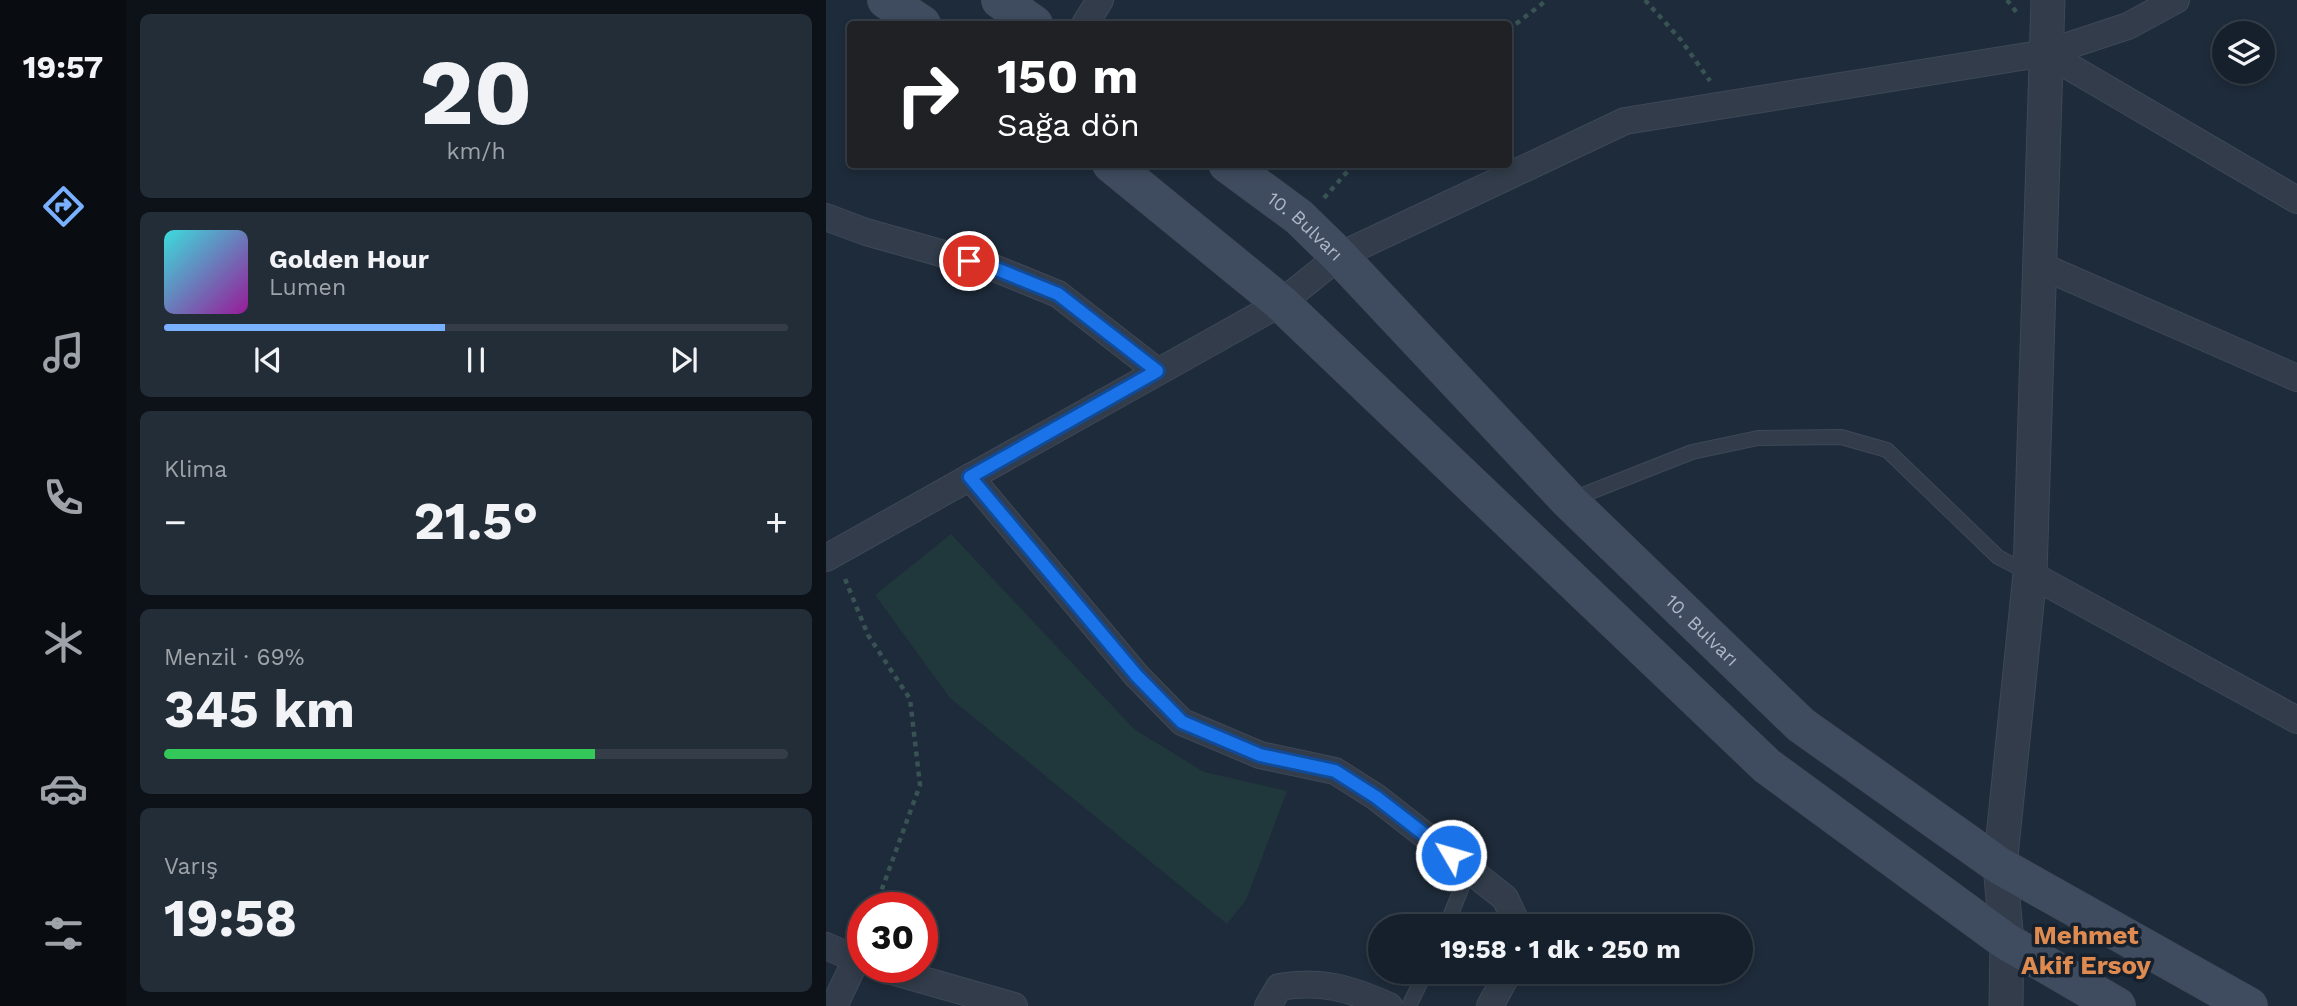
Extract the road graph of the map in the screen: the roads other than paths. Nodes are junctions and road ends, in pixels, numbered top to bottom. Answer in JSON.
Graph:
{"nodes":[{"id":1,"x":886,"y":0,"type":"edge"},
{"id":2,"x":1000,"y":0,"type":"edge"},
{"id":3,"x":1100,"y":0,"type":"edge"},
{"id":4,"x":2048,"y":0,"type":"edge"},
{"id":5,"x":2176,"y":0,"type":"edge"},
{"id":6,"x":918,"y":21,"type":"edge"},
{"id":7,"x":1030,"y":21,"type":"edge"},
{"id":8,"x":1087,"y":21,"type":"edge"},
{"id":9,"x":2046,"y":53,"type":"junction"},
{"id":10,"x":1116,"y":168,"type":"edge"},
{"id":11,"x":1232,"y":168,"type":"edge"},
{"id":12,"x":2297,"y":200,"type":"edge"},
{"id":13,"x":826,"y":217,"type":"edge"},
{"id":14,"x":1339,"y":256,"type":"junction"},
{"id":15,"x":2039,"y":265,"type":"junction"},
{"id":16,"x":1281,"y":303,"type":"junction"},
{"id":17,"x":1157,"y":371,"type":"junction"},
{"id":18,"x":2297,"y":378,"type":"edge"},
{"id":19,"x":970,"y":477,"type":"junction"},
{"id":20,"x":1568,"y":500,"type":"junction"},
{"id":21,"x":826,"y":558,"type":"edge"},
{"id":22,"x":2030,"y":574,"type":"junction"},
{"id":23,"x":2297,"y":720,"type":"edge"},
{"id":24,"x":2000,"y":866,"type":"junction"},
{"id":25,"x":1469,"y":870,"type":"junction"},
{"id":26,"x":1451,"y":914,"type":"edge"},
{"id":27,"x":1512,"y":914,"type":"edge"},
{"id":28,"x":2007,"y":942,"type":"junction"},
{"id":29,"x":826,"y":947,"type":"edge"},
{"id":30,"x":847,"y":956,"type":"edge"},
{"id":31,"x":847,"y":983,"type":"edge"},
{"id":32,"x":934,"y":983,"type":"edge"},
{"id":33,"x":1420,"y":984,"type":"edge"},
{"id":34,"x":1503,"y":984,"type":"edge"},
{"id":35,"x":834,"y":1006,"type":"edge"},
{"id":36,"x":1014,"y":1006,"type":"edge"},
{"id":37,"x":1268,"y":1006,"type":"edge"},
{"id":38,"x":1389,"y":1006,"type":"edge"},
{"id":39,"x":1409,"y":1006,"type":"edge"},
{"id":40,"x":1490,"y":1006,"type":"edge"},
{"id":41,"x":2006,"y":1006,"type":"edge"},
{"id":42,"x":2117,"y":1006,"type":"edge"},
{"id":43,"x":2249,"y":1006,"type":"edge"}],
"edges":[{"from":1,"to":6,"type":"main road"},
{"from":2,"to":7,"type":"main road"},
{"from":3,"to":8,"type":"street"},
{"from":4,"to":9,"type":"street"},
{"from":5,"to":9,"type":"street"},
{"from":9,"to":12,"type":"street"},
{"from":9,"to":14,"type":"street"},
{"from":9,"to":15,"type":"street"},
{"from":10,"to":16,"type":"main road"},
{"from":11,"to":14,"type":"main road","name":"10. Bulvarı"},
{"from":13,"to":17,"type":"street"},
{"from":14,"to":16,"type":"street"},
{"from":14,"to":20,"type":"main road","name":"10. Bulvarı"},
{"from":15,"to":18,"type":"street"},
{"from":15,"to":22,"type":"street"},
{"from":16,"to":17,"type":"street"},
{"from":16,"to":28,"type":"main road"},
{"from":17,"to":19,"type":"street"},
{"from":19,"to":21,"type":"street"},
{"from":19,"to":25,"type":"street"},
{"from":20,"to":22,"type":"lane"},
{"from":20,"to":24,"type":"main road","name":"10. Bulvarı"},
{"from":22,"to":23,"type":"street"},
{"from":22,"to":24,"type":"street"},
{"from":24,"to":28,"type":"street"},
{"from":24,"to":43,"type":"main road","name":"10. Bulvarı"},
{"from":25,"to":26,"type":"lane"},
{"from":25,"to":27,"type":"street"},
{"from":28,"to":41,"type":"street"},
{"from":28,"to":42,"type":"main road"},
{"from":29,"to":30,"type":"street"},
{"from":31,"to":35,"type":"street"},
{"from":32,"to":36,"type":"street"},
{"from":33,"to":39,"type":"lane"},
{"from":34,"to":40,"type":"street"},
{"from":37,"to":38,"type":"street"}]}
